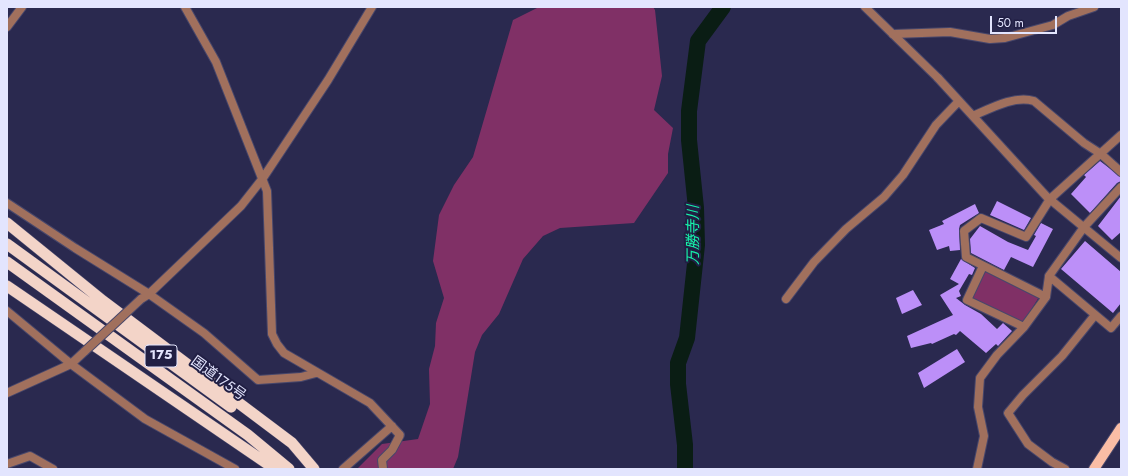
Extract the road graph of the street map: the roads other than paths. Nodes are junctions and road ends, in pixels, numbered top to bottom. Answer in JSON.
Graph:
{"nodes":[{"id":1,"x":22,"y":7,"type":"edge"},
{"id":2,"x":185,"y":7,"type":"edge"},
{"id":3,"x":372,"y":7,"type":"edge"},
{"id":4,"x":865,"y":7,"type":"edge"},
{"id":5,"x":1094,"y":7,"type":"edge"},
{"id":6,"x":7,"y":27,"type":"edge"},
{"id":7,"x":893,"y":34,"type":"junction"},
{"id":8,"x":958,"y":102,"type":"junction"},
{"id":9,"x":973,"y":116,"type":"junction"},
{"id":10,"x":1121,"y":135,"type":"edge"},
{"id":11,"x":1101,"y":154,"type":"junction"},
{"id":12,"x":1121,"y":172,"type":"edge"},
{"id":13,"x":263,"y":178,"type":"junction"},
{"id":14,"x":1121,"y":187,"type":"edge"},
{"id":15,"x":1050,"y":199,"type":"junction"},
{"id":16,"x":7,"y":203,"type":"edge"},
{"id":17,"x":7,"y":222,"type":"edge"},
{"id":18,"x":1084,"y":227,"type":"junction"},
{"id":19,"x":7,"y":244,"type":"edge"},
{"id":20,"x":1121,"y":258,"type":"edge"},
{"id":21,"x":7,"y":262,"type":"edge"},
{"id":22,"x":983,"y":266,"type":"junction"},
{"id":23,"x":1049,"y":276,"type":"junction"},
{"id":24,"x":7,"y":286,"type":"edge"},
{"id":25,"x":149,"y":294,"type":"junction"},
{"id":26,"x":1046,"y":297,"type":"junction"},
{"id":27,"x":786,"y":299,"type":"dead end"},
{"id":28,"x":7,"y":311,"type":"edge"},
{"id":29,"x":1095,"y":315,"type":"junction"},
{"id":30,"x":1121,"y":316,"type":"edge"},
{"id":31,"x":1024,"y":327,"type":"junction"},
{"id":32,"x":71,"y":364,"type":"junction"},
{"id":33,"x":316,"y":373,"type":"junction"},
{"id":34,"x":7,"y":393,"type":"edge"},
{"id":35,"x":392,"y":426,"type":"junction"},
{"id":36,"x":1121,"y":428,"type":"edge"},
{"id":37,"x":7,"y":464,"type":"edge"},
{"id":38,"x":345,"y":468,"type":"edge"},
{"id":39,"x":54,"y":469,"type":"edge"},
{"id":40,"x":235,"y":469,"type":"edge"},
{"id":41,"x":275,"y":469,"type":"edge"},
{"id":42,"x":289,"y":469,"type":"edge"},
{"id":43,"x":313,"y":469,"type":"edge"},
{"id":44,"x":383,"y":469,"type":"edge"},
{"id":45,"x":977,"y":469,"type":"edge"},
{"id":46,"x":1065,"y":469,"type":"edge"},
{"id":47,"x":1094,"y":469,"type":"edge"}],
"edges":[{"from":1,"to":6,"type":"street"},
{"from":2,"to":13,"type":"street"},
{"from":3,"to":13,"type":"street"},
{"from":4,"to":7,"type":"street"},
{"from":5,"to":7,"type":"street"},
{"from":7,"to":8,"type":"street"},
{"from":8,"to":9,"type":"street"},
{"from":8,"to":27,"type":"street"},
{"from":9,"to":11,"type":"street"},
{"from":9,"to":15,"type":"street"},
{"from":10,"to":11,"type":"street"},
{"from":11,"to":12,"type":"street"},
{"from":11,"to":15,"type":"street"},
{"from":13,"to":25,"type":"street"},
{"from":13,"to":33,"type":"street"},
{"from":14,"to":18,"type":"street"},
{"from":15,"to":18,"type":"street"},
{"from":15,"to":22,"type":"street"},
{"from":16,"to":25,"type":"street"},
{"from":17,"to":43,"type":"highway"},
{"from":18,"to":20,"type":"street"},
{"from":18,"to":23,"type":"street"},
{"from":19,"to":43,"type":"highway","name":"国道175号","number":"175"},
{"from":21,"to":42,"type":"highway","name":"国道175号","number":"175"},
{"from":22,"to":26,"type":"street"},
{"from":22,"to":31,"type":"street"},
{"from":23,"to":26,"type":"street"},
{"from":23,"to":29,"type":"street"},
{"from":24,"to":41,"type":"highway"},
{"from":25,"to":32,"type":"street","bridge":true},
{"from":25,"to":33,"type":"street"},
{"from":26,"to":31,"type":"street"},
{"from":28,"to":32,"type":"street"},
{"from":29,"to":30,"type":"street"},
{"from":29,"to":46,"type":"street"},
{"from":31,"to":45,"type":"street"},
{"from":32,"to":34,"type":"street"},
{"from":32,"to":40,"type":"street"},
{"from":33,"to":35,"type":"street"},
{"from":35,"to":38,"type":"street"},
{"from":35,"to":44,"type":"street"},
{"from":36,"to":47,"type":"main road"},
{"from":37,"to":39,"type":"street"}]}
